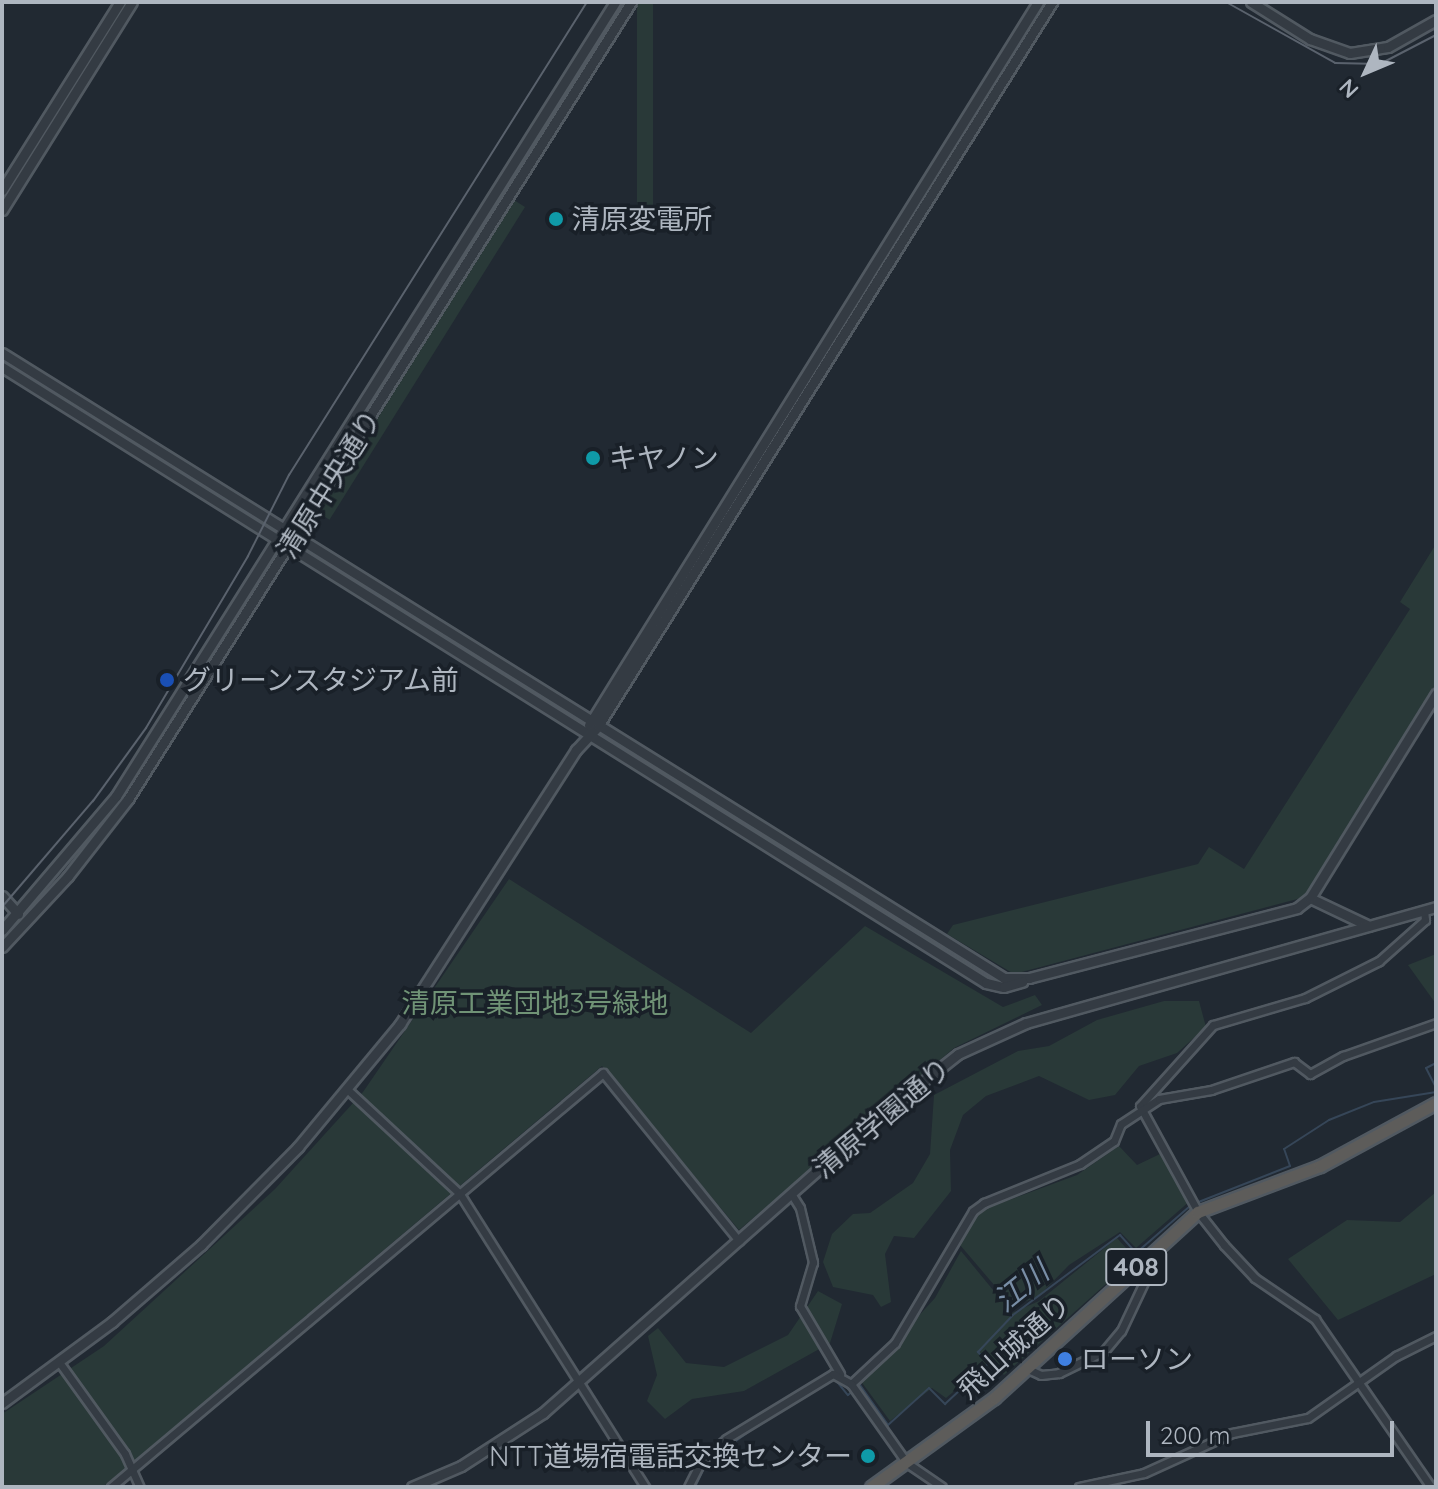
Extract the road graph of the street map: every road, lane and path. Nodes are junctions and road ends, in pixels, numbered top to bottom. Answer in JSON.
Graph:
{"nodes":[{"id":1,"x":120,"y":2,"type":"edge"},
{"id":2,"x":132,"y":2,"type":"edge"},
{"id":3,"x":615,"y":2,"type":"edge"},
{"id":4,"x":631,"y":2,"type":"edge"},
{"id":5,"x":1038,"y":2,"type":"edge"},
{"id":6,"x":1052,"y":2,"type":"edge"},
{"id":7,"x":1251,"y":2,"type":"edge"},
{"id":8,"x":1436,"y":20,"type":"edge"},
{"id":9,"x":2,"y":190,"type":"edge"},
{"id":10,"x":2,"y":210,"type":"edge"},
{"id":11,"x":6,"y":355,"type":"edge"},
{"id":12,"x":2,"y":368,"type":"edge"},
{"id":13,"x":284,"y":529,"type":"junction"},
{"id":14,"x":296,"y":536,"type":"junction"},
{"id":15,"x":278,"y":539,"type":"junction"},
{"id":16,"x":289,"y":547,"type":"junction"},
{"id":17,"x":1436,"y":694,"type":"edge"},
{"id":18,"x":593,"y":724,"type":"junction"},
{"id":19,"x":588,"y":733,"type":"junction"},
{"id":20,"x":2,"y":896,"type":"edge"},
{"id":21,"x":1310,"y":898,"type":"junction"},
{"id":22,"x":1436,"y":907,"type":"edge"},
{"id":23,"x":1424,"y":910,"type":"junction"},
{"id":24,"x":18,"y":914,"type":"junction"},
{"id":25,"x":1369,"y":926,"type":"junction"},
{"id":26,"x":2,"y":930,"type":"edge"},
{"id":27,"x":2,"y":947,"type":"edge"},
{"id":28,"x":1029,"y":978,"type":"junction"},
{"id":29,"x":1436,"y":1023,"type":"edge"},
{"id":30,"x":348,"y":1090,"type":"junction"},
{"id":31,"x":1436,"y":1103,"type":"edge"},
{"id":32,"x":1141,"y":1112,"type":"junction"},
{"id":33,"x":460,"y":1194,"type":"junction"},
{"id":34,"x":792,"y":1195,"type":"junction"},
{"id":35,"x":1198,"y":1212,"type":"junction"},
{"id":36,"x":739,"y":1241,"type":"junction"},
{"id":37,"x":1149,"y":1255,"type":"junction"},
{"id":38,"x":1436,"y":1336,"type":"edge"},
{"id":39,"x":59,"y":1362,"type":"junction"},
{"id":40,"x":1028,"y":1369,"type":"junction"},
{"id":41,"x":840,"y":1374,"type":"junction"},
{"id":42,"x":582,"y":1381,"type":"junction"},
{"id":43,"x":1360,"y":1382,"type":"junction"},
{"id":44,"x":851,"y":1384,"type":"junction"},
{"id":45,"x":2,"y":1403,"type":"edge"},
{"id":46,"x":907,"y":1463,"type":"junction"},
{"id":47,"x":134,"y":1469,"type":"junction"},
{"id":48,"x":111,"y":1487,"type":"edge"},
{"id":49,"x":140,"y":1487,"type":"edge"},
{"id":50,"x":412,"y":1487,"type":"edge"},
{"id":51,"x":645,"y":1487,"type":"edge"},
{"id":52,"x":688,"y":1487,"type":"edge"},
{"id":53,"x":871,"y":1487,"type":"edge"},
{"id":54,"x":942,"y":1487,"type":"edge"},
{"id":55,"x":1079,"y":1487,"type":"edge"},
{"id":56,"x":1431,"y":1487,"type":"edge"}],
"edges":[{"from":1,"to":9,"type":"street"},
{"from":2,"to":10,"type":"street"},
{"from":3,"to":13,"type":"street","name":"清原中央通り"},
{"from":4,"to":14,"type":"street","name":"清原中央通り"},
{"from":5,"to":18,"type":"street"},
{"from":6,"to":18,"type":"street"},
{"from":7,"to":8,"type":"street"},
{"from":11,"to":12,"type":"street"},
{"from":11,"to":13,"type":"street"},
{"from":12,"to":15,"type":"street"},
{"from":13,"to":14,"type":"street"},
{"from":13,"to":15,"type":"street","name":"清原中央通り"},
{"from":14,"to":16,"type":"street","name":"清原中央通り"},
{"from":14,"to":18,"type":"street"},
{"from":15,"to":16,"type":"street"},
{"from":15,"to":24,"type":"street","name":"清原中央通り"},
{"from":16,"to":19,"type":"street"},
{"from":16,"to":27,"type":"street","name":"清原中央通り"},
{"from":17,"to":21,"type":"street"},
{"from":18,"to":19,"type":"street"},
{"from":18,"to":28,"type":"street"},
{"from":19,"to":28,"type":"street"},
{"from":19,"to":30,"type":"street"},
{"from":20,"to":24,"type":"street"},
{"from":21,"to":25,"type":"street"},
{"from":21,"to":28,"type":"street"},
{"from":22,"to":23,"type":"street","name":"清原学園通り"},
{"from":23,"to":25,"type":"street","name":"清原学園通り"},
{"from":23,"to":32,"type":"street"},
{"from":24,"to":26,"type":"street","name":"清原中央通り"},
{"from":25,"to":34,"type":"street","name":"清原学園通り"},
{"from":29,"to":32,"type":"street"},
{"from":30,"to":33,"type":"street"},
{"from":30,"to":39,"type":"street"},
{"from":31,"to":35,"type":"highway","name":"飛山城通り","number":"408"},
{"from":32,"to":35,"type":"street"},
{"from":32,"to":44,"type":"street"},
{"from":33,"to":36,"type":"street"},
{"from":33,"to":42,"type":"street"},
{"from":33,"to":47,"type":"street"},
{"from":34,"to":36,"type":"street","name":"清原学園通り"},
{"from":34,"to":41,"type":"street"},
{"from":35,"to":37,"type":"highway","name":"飛山城通り","number":"408"},
{"from":35,"to":43,"type":"street"},
{"from":36,"to":42,"type":"street","name":"清原学園通り"},
{"from":37,"to":40,"type":"highway","name":"飛山城通り","number":"408"},
{"from":37,"to":40,"type":"street"},
{"from":38,"to":43,"type":"street"},
{"from":39,"to":45,"type":"street"},
{"from":39,"to":47,"type":"street"},
{"from":40,"to":46,"type":"highway","name":"飛山城通り","number":"408"},
{"from":41,"to":44,"type":"street"},
{"from":41,"to":52,"type":"street"},
{"from":42,"to":50,"type":"street","name":"清原学園通り"},
{"from":42,"to":51,"type":"street"},
{"from":43,"to":55,"type":"street"},
{"from":43,"to":56,"type":"street"},
{"from":44,"to":46,"type":"street"},
{"from":46,"to":53,"type":"highway","name":"飛山城通り","number":"408"},
{"from":46,"to":54,"type":"street"},
{"from":47,"to":48,"type":"street"},
{"from":47,"to":49,"type":"street"}]}
